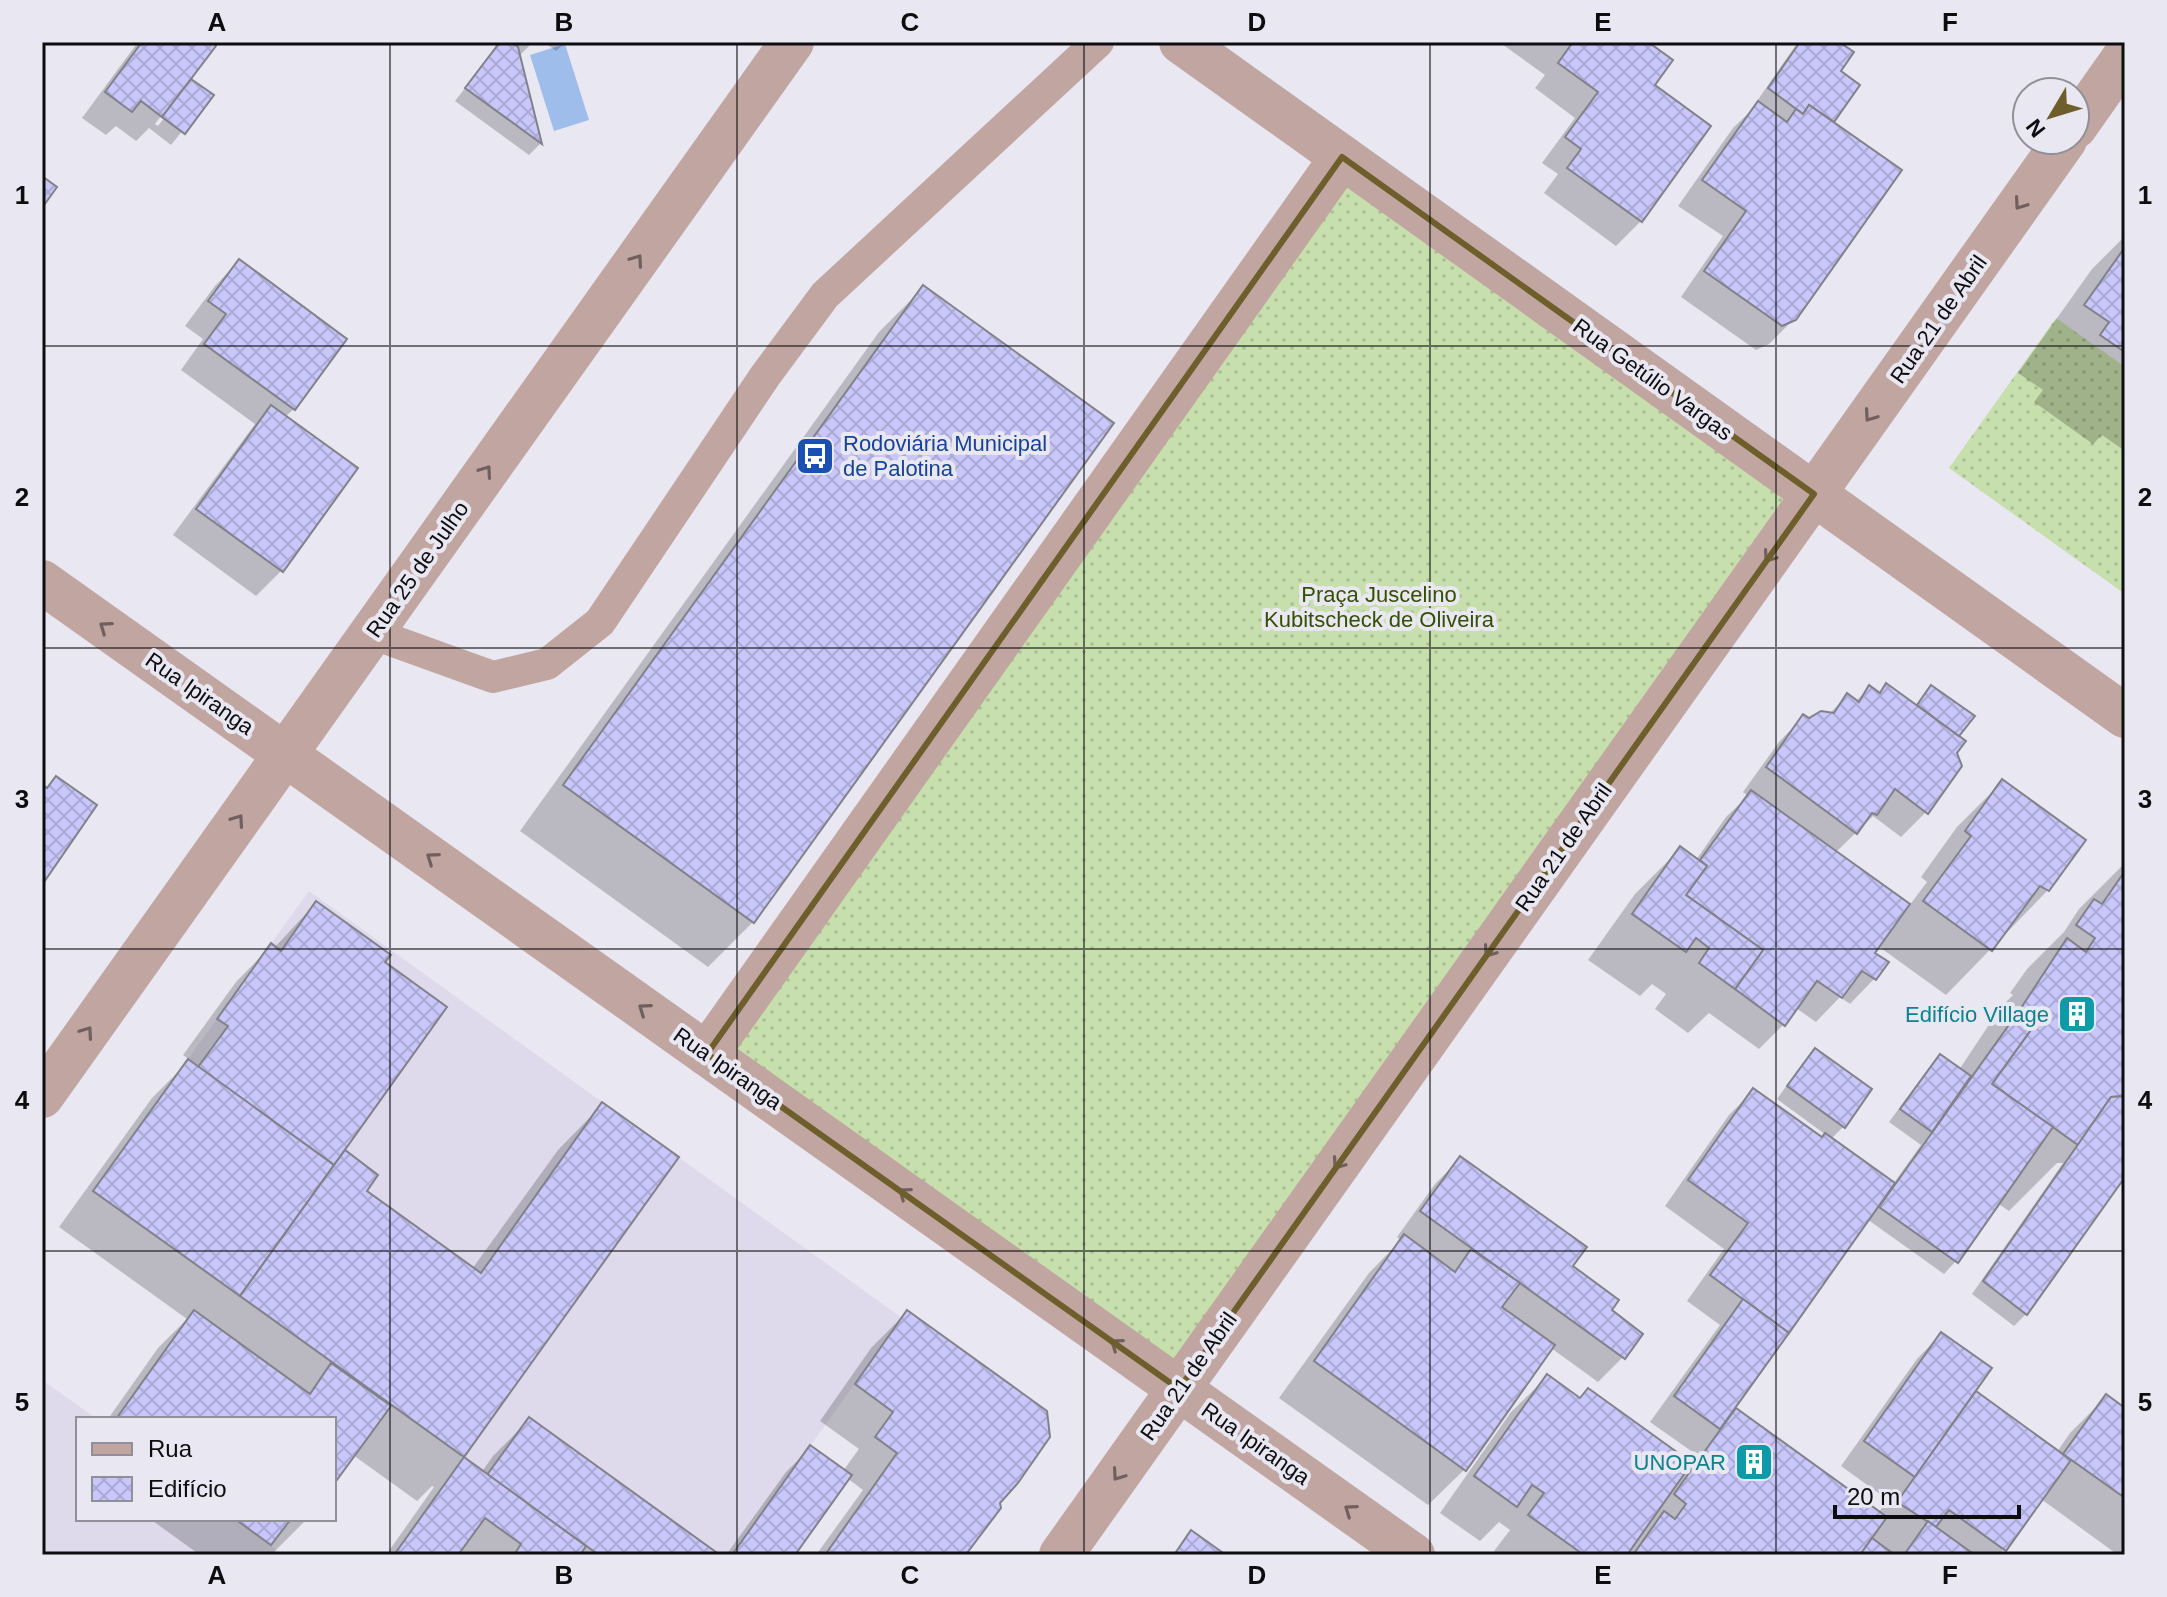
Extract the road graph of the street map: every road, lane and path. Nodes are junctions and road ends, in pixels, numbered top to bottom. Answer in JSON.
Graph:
{"nodes":[{"id":1,"x":792,"y":42,"type":"edge"},
{"id":2,"x":1098,"y":42,"type":"edge"},
{"id":3,"x":1181,"y":42,"type":"edge"},
{"id":4,"x":2125,"y":56,"type":"edge"},
{"id":5,"x":2091,"y":104,"type":"edge"},
{"id":6,"x":2054,"y":156,"type":"edge"},
{"id":7,"x":1342,"y":157,"type":"junction"},
{"id":8,"x":1814,"y":494,"type":"junction"},
{"id":9,"x":42,"y":582,"type":"edge"},
{"id":10,"x":371,"y":633,"type":"junction"},
{"id":11,"x":2125,"y":716,"type":"edge"},
{"id":12,"x":285,"y":753,"type":"junction"},
{"id":13,"x":707,"y":1054,"type":"junction"},
{"id":14,"x":42,"y":1096,"type":"edge"},
{"id":15,"x":1179,"y":1389,"type":"junction"},
{"id":16,"x":1061,"y":1555,"type":"edge"},
{"id":17,"x":1413,"y":1555,"type":"edge"}],
"edges":[{"from":10,"to":1,"type":"street","name":"Rua 25 de Julho","one_way":true},
{"from":2,"to":10,"type":"lane"},
{"from":3,"to":7,"type":"street","name":"Rua Getúlio Vargas"},
{"from":4,"to":5,"type":"street"},
{"from":6,"to":8,"type":"street","name":"Rua 21 de Abril","one_way":true},
{"from":7,"to":8,"type":"street","name":"Rua Getúlio Vargas"},
{"from":7,"to":13,"type":"street"},
{"from":8,"to":11,"type":"street","name":"Rua Getúlio Vargas"},
{"from":8,"to":15,"type":"street","name":"Rua 21 de Abril","one_way":true},
{"from":12,"to":9,"type":"street","name":"Rua Ipiranga","one_way":true},
{"from":10,"to":12,"type":"street","name":"Rua 25 de Julho"},
{"from":13,"to":12,"type":"street","name":"Rua Ipiranga","one_way":true},
{"from":14,"to":12,"type":"street","name":"Rua 25 de Julho","one_way":true},
{"from":15,"to":13,"type":"street","name":"Rua Ipiranga","one_way":true},
{"from":15,"to":16,"type":"street","name":"Rua 21 de Abril","one_way":true},
{"from":17,"to":15,"type":"street","name":"Rua Ipiranga","one_way":true}]}
